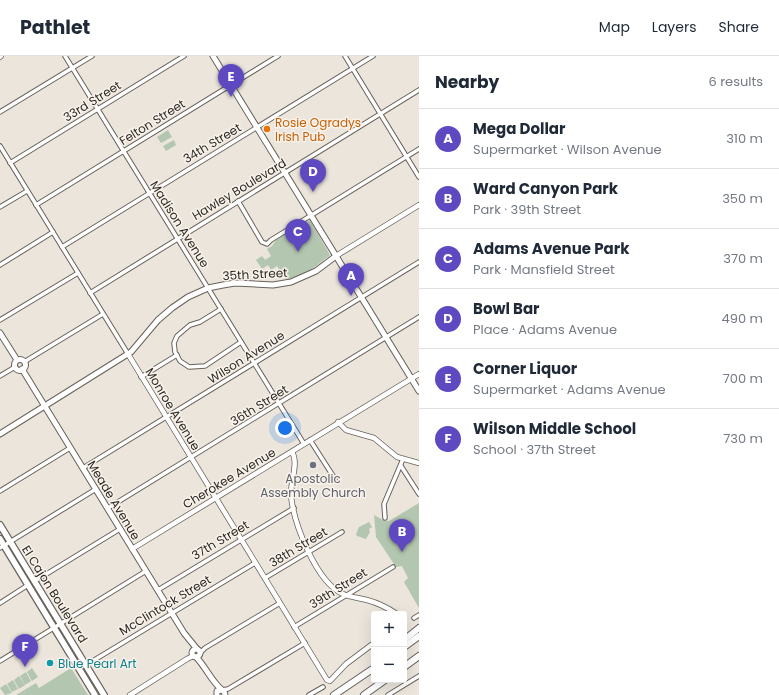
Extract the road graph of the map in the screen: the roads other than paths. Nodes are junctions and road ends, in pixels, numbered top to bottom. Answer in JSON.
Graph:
{"nodes":[{"id":1,"x":65,"y":56,"type":"edge"},
{"id":2,"x":92,"y":56,"type":"edge"},
{"id":3,"x":184,"y":56,"type":"edge"},
{"id":4,"x":213,"y":56,"type":"edge"},
{"id":5,"x":278,"y":56,"type":"edge"},
{"id":6,"x":345,"y":56,"type":"edge"},
{"id":7,"x":373,"y":56,"type":"edge"},
{"id":8,"x":73,"y":68,"type":"junction"},
{"id":9,"x":352,"y":69,"type":"junction"},
{"id":10,"x":231,"y":85,"type":"junction"},
{"id":11,"x":419,"y":90,"type":"edge"},
{"id":12,"x":98,"y":109,"type":"junction"},
{"id":13,"x":0,"y":112,"type":"edge"},
{"id":14,"x":380,"y":114,"type":"junction"},
{"id":15,"x":257,"y":127,"type":"junction"},
{"id":16,"x":1,"y":148,"type":"edge"},
{"id":17,"x":419,"y":149,"type":"edge"},
{"id":18,"x":124,"y":151,"type":"junction"},
{"id":19,"x":407,"y":157,"type":"junction"},
{"id":20,"x":10,"y":163,"type":"junction"},
{"id":21,"x":285,"y":172,"type":"junction"},
{"id":22,"x":419,"y":177,"type":"edge"},
{"id":23,"x":27,"y":191,"type":"junction"},
{"id":24,"x":150,"y":193,"type":"junction"},
{"id":25,"x":238,"y":201,"type":"junction"},
{"id":26,"x":36,"y":205,"type":"junction"},
{"id":27,"x":419,"y":205,"type":"edge"},
{"id":28,"x":0,"y":207,"type":"edge"},
{"id":29,"x":311,"y":216,"type":"junction"},
{"id":30,"x":53,"y":232,"type":"junction"},
{"id":31,"x":177,"y":238,"type":"junction"},
{"id":32,"x":62,"y":247,"type":"junction"},
{"id":33,"x":336,"y":256,"type":"junction"},
{"id":34,"x":419,"y":262,"type":"edge"},
{"id":35,"x":0,"y":264,"type":"edge"},
{"id":36,"x":78,"y":273,"type":"junction"},
{"id":37,"x":208,"y":288,"type":"junction"},
{"id":38,"x":90,"y":293,"type":"junction"},
{"id":39,"x":362,"y":297,"type":"junction"},
{"id":40,"x":221,"y":310,"type":"junction"},
{"id":41,"x":103,"y":314,"type":"junction"},
{"id":42,"x":419,"y":317,"type":"edge"},
{"id":43,"x":0,"y":320,"type":"edge"},
{"id":44,"x":0,"y":333,"type":"edge"},
{"id":45,"x":386,"y":337,"type":"junction"},
{"id":46,"x":241,"y":342,"type":"junction"},
{"id":47,"x":128,"y":354,"type":"junction"},
{"id":48,"x":177,"y":356,"type":"junction"},
{"id":49,"x":17,"y":360,"type":"junction"},
{"id":50,"x":24,"y":362,"type":"junction"},
{"id":51,"x":254,"y":364,"type":"junction"},
{"id":52,"x":15,"y":367,"type":"junction"},
{"id":53,"x":22,"y":369,"type":"junction"},
{"id":54,"x":419,"y":374,"type":"edge"},
{"id":55,"x":0,"y":376,"type":"edge"},
{"id":56,"x":141,"y":377,"type":"junction"},
{"id":57,"x":412,"y":378,"type":"junction"},
{"id":58,"x":419,"y":390,"type":"edge"},
{"id":59,"x":280,"y":404,"type":"junction"},
{"id":60,"x":45,"y":406,"type":"junction"},
{"id":61,"x":166,"y":418,"type":"junction"},
{"id":62,"x":338,"y":422,"type":"junction"},
{"id":63,"x":0,"y":434,"type":"edge"},
{"id":64,"x":310,"y":440,"type":"junction"},
{"id":65,"x":304,"y":444,"type":"junction"},
{"id":66,"x":70,"y":448,"type":"junction"},
{"id":67,"x":292,"y":452,"type":"junction"},
{"id":68,"x":191,"y":459,"type":"junction"},
{"id":69,"x":403,"y":460,"type":"junction"},
{"id":70,"x":419,"y":463,"type":"edge"},
{"id":71,"x":401,"y":466,"type":"junction"},
{"id":72,"x":83,"y":468,"type":"junction"},
{"id":73,"x":335,"y":479,"type":"dead end"},
{"id":74,"x":96,"y":489,"type":"junction"},
{"id":75,"x":0,"y":491,"type":"edge"},
{"id":76,"x":419,"y":494,"type":"edge"},
{"id":77,"x":216,"y":498,"type":"junction"},
{"id":78,"x":108,"y":508,"type":"junction"},
{"id":79,"x":294,"y":508,"type":"junction"},
{"id":80,"x":385,"y":518,"type":"dead end"},
{"id":81,"x":0,"y":525,"type":"edge"},
{"id":82,"x":120,"y":529,"type":"junction"},
{"id":83,"x":342,"y":532,"type":"dead end"},
{"id":84,"x":0,"y":539,"type":"edge"},
{"id":85,"x":241,"y":539,"type":"junction"},
{"id":86,"x":10,"y":541,"type":"junction"},
{"id":87,"x":2,"y":546,"type":"edge"},
{"id":88,"x":132,"y":549,"type":"junction"},
{"id":89,"x":309,"y":552,"type":"junction"},
{"id":90,"x":256,"y":563,"type":"junction"},
{"id":91,"x":392,"y":566,"type":"dead end"},
{"id":92,"x":146,"y":571,"type":"junction"},
{"id":93,"x":265,"y":578,"type":"junction"},
{"id":94,"x":35,"y":582,"type":"junction"},
{"id":95,"x":28,"y":585,"type":"junction"},
{"id":96,"x":158,"y":590,"type":"junction"},
{"id":97,"x":347,"y":595,"type":"junction"},
{"id":98,"x":0,"y":603,"type":"edge"},
{"id":99,"x":280,"y":603,"type":"junction"},
{"id":100,"x":391,"y":611,"type":"edge"},
{"id":101,"x":172,"y":613,"type":"junction"},
{"id":102,"x":419,"y":615,"type":"edge"},
{"id":103,"x":414,"y":618,"type":"dead end"},
{"id":104,"x":61,"y":624,"type":"junction"},
{"id":105,"x":294,"y":627,"type":"junction"},
{"id":106,"x":54,"y":628,"type":"junction"},
{"id":107,"x":419,"y":628,"type":"edge"},
{"id":108,"x":419,"y":636,"type":"edge"},
{"id":109,"x":407,"y":638,"type":"edge"},
{"id":110,"x":305,"y":643,"type":"junction"},
{"id":111,"x":371,"y":645,"type":"edge"},
{"id":112,"x":407,"y":645,"type":"edge"},
{"id":113,"x":196,"y":653,"type":"junction"},
{"id":114,"x":418,"y":657,"type":"edge"},
{"id":115,"x":0,"y":661,"type":"edge"},
{"id":116,"x":407,"y":664,"type":"edge"},
{"id":117,"x":86,"y":665,"type":"junction"},
{"id":118,"x":371,"y":670,"type":"edge"},
{"id":119,"x":419,"y":676,"type":"edge"},
{"id":120,"x":381,"y":683,"type":"edge"},
{"id":121,"x":215,"y":684,"type":"junction"},
{"id":122,"x":323,"y":687,"type":"dead end"},
{"id":123,"x":225,"y":693,"type":"edge"},
{"id":124,"x":216,"y":694,"type":"edge"},
{"id":125,"x":95,"y":695,"type":"edge"},
{"id":126,"x":104,"y":695,"type":"edge"},
{"id":127,"x":130,"y":695,"type":"edge"},
{"id":128,"x":309,"y":695,"type":"edge"},
{"id":129,"x":334,"y":695,"type":"edge"},
{"id":130,"x":364,"y":695,"type":"edge"},
{"id":131,"x":388,"y":695,"type":"edge"}],
"edges":[{"from":1,"to":8,"type":"street","name":"Madison Avenue"},
{"from":2,"to":8,"type":"street"},
{"from":3,"to":12,"type":"street","name":"33rd Street"},
{"from":4,"to":10,"type":"main road"},
{"from":5,"to":10,"type":"street","name":"Felton Street"},
{"from":6,"to":9,"type":"street"},
{"from":7,"to":9,"type":"street","name":"34th Street"},
{"from":8,"to":12,"type":"street","name":"Madison Avenue"},
{"from":8,"to":13,"type":"street"},
{"from":9,"to":14,"type":"street"},
{"from":9,"to":15,"type":"street","name":"34th Street"},
{"from":10,"to":15,"type":"main road"},
{"from":10,"to":18,"type":"street","name":"Felton Street"},
{"from":11,"to":14,"type":"street","name":"Hawley Boulevard"},
{"from":12,"to":18,"type":"street","name":"Madison Avenue"},
{"from":12,"to":20,"type":"street","name":"33rd Street"},
{"from":14,"to":19,"type":"street"},
{"from":14,"to":21,"type":"street","name":"Hawley Boulevard"},
{"from":15,"to":21,"type":"main road"},
{"from":15,"to":24,"type":"street","name":"34th Street"},
{"from":16,"to":20,"type":"street","name":"Monroe Avenue"},
{"from":17,"to":19,"type":"street"},
{"from":18,"to":24,"type":"street","name":"Madison Avenue"},
{"from":18,"to":26,"type":"street","name":"Felton Street"},
{"from":19,"to":22,"type":"street"},
{"from":19,"to":29,"type":"street"},
{"from":20,"to":23,"type":"street","name":"Monroe Avenue"},
{"from":21,"to":25,"type":"street","name":"Hawley Boulevard"},
{"from":21,"to":29,"type":"main road"},
{"from":23,"to":26,"type":"street","name":"Monroe Avenue"},
{"from":23,"to":28,"type":"street"},
{"from":24,"to":31,"type":"street","name":"Madison Avenue"},
{"from":24,"to":32,"type":"street","name":"34th Street"},
{"from":25,"to":29,"type":"street"},
{"from":25,"to":31,"type":"street","name":"Hawley Boulevard"},
{"from":26,"to":30,"type":"street","name":"Monroe Avenue"},
{"from":27,"to":33,"type":"street","name":"35th Street"},
{"from":29,"to":33,"type":"main road"},
{"from":30,"to":32,"type":"street","name":"Monroe Avenue"},
{"from":30,"to":35,"type":"street"},
{"from":31,"to":37,"type":"street","name":"Madison Avenue"},
{"from":31,"to":38,"type":"street","name":"Hawley Boulevard"},
{"from":32,"to":36,"type":"street","name":"Monroe Avenue"},
{"from":33,"to":37,"type":"main road","name":"35th Street"},
{"from":33,"to":39,"type":"main road"},
{"from":34,"to":39,"type":"street","name":"Wilson Avenue"},
{"from":36,"to":38,"type":"street","name":"Monroe Avenue"},
{"from":36,"to":43,"type":"street"},
{"from":37,"to":40,"type":"street","name":"Madison Avenue"},
{"from":37,"to":47,"type":"main road","name":"35th Street"},
{"from":38,"to":41,"type":"street","name":"Monroe Avenue"},
{"from":39,"to":45,"type":"main road"},
{"from":39,"to":51,"type":"street","name":"Wilson Avenue"},
{"from":40,"to":46,"type":"street","name":"Madison Avenue"},
{"from":40,"to":48,"type":"street"},
{"from":41,"to":47,"type":"street","name":"Monroe Avenue"},
{"from":41,"to":50,"type":"street"},
{"from":42,"to":45,"type":"street","name":"36th Street"},
{"from":44,"to":49,"type":"main road"},
{"from":45,"to":57,"type":"main road"},
{"from":45,"to":59,"type":"street","name":"36th Street"},
{"from":46,"to":48,"type":"street"},
{"from":46,"to":51,"type":"street","name":"Madison Avenue"},
{"from":47,"to":56,"type":"street","name":"Monroe Avenue"},
{"from":47,"to":60,"type":"main road","name":"35th Street"},
{"from":48,"to":56,"type":"street"},
{"from":49,"to":50,"type":"main road"},
{"from":49,"to":52,"type":"main road"},
{"from":50,"to":53,"type":"main road"},
{"from":51,"to":59,"type":"street","name":"Madison Avenue"},
{"from":51,"to":61,"type":"street","name":"Wilson Avenue"},
{"from":52,"to":53,"type":"main road"},
{"from":52,"to":55,"type":"street"},
{"from":53,"to":60,"type":"main road","name":"Meade Avenue"},
{"from":54,"to":57,"type":"street","name":"Cherokee Avenue"},
{"from":56,"to":61,"type":"street","name":"Monroe Avenue"},
{"from":57,"to":58,"type":"main road"},
{"from":57,"to":62,"type":"street","name":"Cherokee Avenue"},
{"from":59,"to":65,"type":"street","name":"Madison Avenue"},
{"from":59,"to":68,"type":"street","name":"36th Street"},
{"from":60,"to":63,"type":"main road","name":"35th Street"},
{"from":60,"to":66,"type":"main road","name":"Meade Avenue"},
{"from":61,"to":68,"type":"street","name":"Monroe Avenue"},
{"from":61,"to":72,"type":"street","name":"Wilson Avenue"},
{"from":62,"to":64,"type":"street","name":"Cherokee Avenue"},
{"from":62,"to":69,"type":"street"},
{"from":64,"to":65,"type":"street","name":"Cherokee Avenue"},
{"from":64,"to":73,"type":"street"},
{"from":65,"to":67,"type":"street","name":"Cherokee Avenue"},
{"from":66,"to":72,"type":"main road","name":"Meade Avenue"},
{"from":66,"to":75,"type":"street"},
{"from":67,"to":77,"type":"street","name":"Cherokee Avenue"},
{"from":67,"to":79,"type":"street"},
{"from":68,"to":77,"type":"street","name":"Monroe Avenue"},
{"from":68,"to":78,"type":"street","name":"36th Street"},
{"from":69,"to":70,"type":"street"},
{"from":69,"to":71,"type":"street"},
{"from":71,"to":76,"type":"street"},
{"from":71,"to":80,"type":"street"},
{"from":72,"to":74,"type":"main road","name":"Meade Avenue"},
{"from":74,"to":78,"type":"main road","name":"Meade Avenue"},
{"from":74,"to":86,"type":"street"},
{"from":77,"to":85,"type":"street","name":"Monroe Avenue"},
{"from":77,"to":88,"type":"street","name":"Cherokee Avenue"},
{"from":78,"to":82,"type":"main road","name":"Meade Avenue"},
{"from":79,"to":85,"type":"street","name":"37th Street"},
{"from":79,"to":89,"type":"street"},
{"from":81,"to":86,"type":"main road","name":"El Cajon Boulevard"},
{"from":82,"to":88,"type":"main road","name":"Meade Avenue"},
{"from":82,"to":94,"type":"street"},
{"from":83,"to":89,"type":"street","name":"38th Street"},
{"from":84,"to":87,"type":"main road","name":"El Cajon Boulevard"},
{"from":85,"to":90,"type":"street","name":"Monroe Avenue"},
{"from":85,"to":96,"type":"street","name":"37th Street"},
{"from":86,"to":87,"type":"street"},
{"from":86,"to":94,"type":"main road","name":"El Cajon Boulevard"},
{"from":87,"to":95,"type":"main road","name":"El Cajon Boulevard"},
{"from":88,"to":92,"type":"main road","name":"Meade Avenue"},
{"from":89,"to":93,"type":"street","name":"38th Street"},
{"from":89,"to":97,"type":"street"},
{"from":90,"to":93,"type":"street","name":"Monroe Avenue"},
{"from":90,"to":101,"type":"street","name":"McClintock Street"},
{"from":91,"to":97,"type":"street","name":"39th Street"},
{"from":92,"to":96,"type":"main road","name":"Meade Avenue"},
{"from":92,"to":104,"type":"street"},
{"from":93,"to":99,"type":"street","name":"Monroe Avenue"},
{"from":94,"to":104,"type":"main road","name":"El Cajon Boulevard"},
{"from":95,"to":98,"type":"street"},
{"from":95,"to":106,"type":"main road","name":"El Cajon Boulevard"},
{"from":96,"to":101,"type":"main road","name":"Meade Avenue"},
{"from":97,"to":100,"type":"street"},
{"from":97,"to":105,"type":"street","name":"39th Street"},
{"from":99,"to":105,"type":"street","name":"Monroe Avenue"},
{"from":99,"to":113,"type":"street"},
{"from":101,"to":113,"type":"main road","name":"Meade Avenue"},
{"from":101,"to":117,"type":"street","name":"McClintock Street"},
{"from":102,"to":103,"type":"street"},
{"from":104,"to":106,"type":"street"},
{"from":104,"to":117,"type":"main road","name":"El Cajon Boulevard"},
{"from":105,"to":110,"type":"street","name":"Monroe Avenue"},
{"from":106,"to":115,"type":"street"},
{"from":106,"to":125,"type":"main road","name":"El Cajon Boulevard"},
{"from":107,"to":109,"type":"highway"},
{"from":108,"to":112,"type":"highway"},
{"from":110,"to":111,"type":"street","name":"Monroe Avenue"},
{"from":110,"to":123,"type":"street"},
{"from":113,"to":121,"type":"main road","name":"Meade Avenue"},
{"from":113,"to":127,"type":"street"},
{"from":114,"to":116,"type":"highway"},
{"from":117,"to":126,"type":"main road","name":"El Cajon Boulevard"},
{"from":118,"to":129,"type":"highway"},
{"from":119,"to":131,"type":"street"},
{"from":120,"to":130,"type":"highway"},
{"from":121,"to":123,"type":"main road","name":"Meade Avenue"},
{"from":121,"to":124,"type":"main road","name":"Meade Avenue"},
{"from":122,"to":128,"type":"street"},
{"from":123,"to":124,"type":"main road","name":"Meade Avenue"}]}
